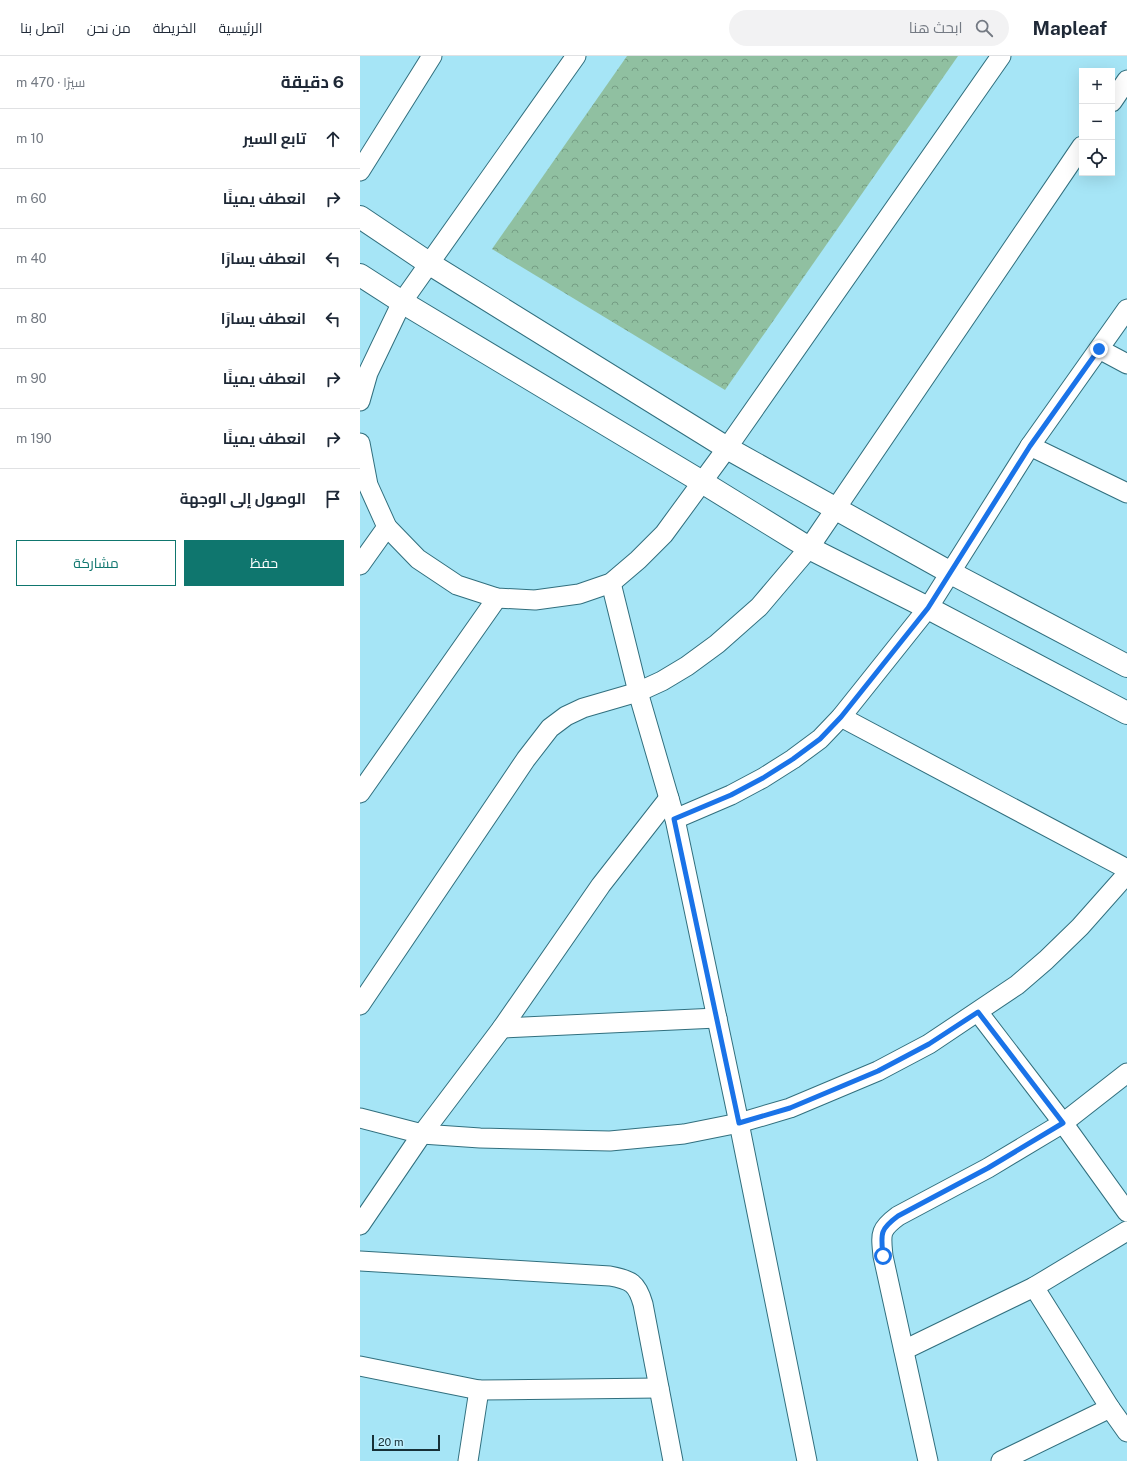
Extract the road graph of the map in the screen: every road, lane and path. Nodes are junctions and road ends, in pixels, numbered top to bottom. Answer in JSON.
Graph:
{"nodes":[{"id":1,"x":432,"y":56,"type":"edge"},
{"id":2,"x":576,"y":56,"type":"edge"},
{"id":3,"x":1001,"y":56,"type":"edge"},
{"id":4,"x":1127,"y":80,"type":"edge"},
{"id":5,"x":1115,"y":98,"type":"edge"},
{"id":6,"x":1079,"y":150,"type":"edge"},
{"id":7,"x":360,"y":171,"type":"edge"},
{"id":8,"x":360,"y":217,"type":"edge"},
{"id":9,"x":430,"y":264,"type":"junction"},
{"id":10,"x":360,"y":275,"type":"edge"},
{"id":11,"x":402,"y":302,"type":"junction"},
{"id":12,"x":1127,"y":309,"type":"edge"},
{"id":13,"x":1099,"y":349,"type":"junction"},
{"id":14,"x":1127,"y":364,"type":"edge"},
{"id":15,"x":360,"y":401,"type":"edge"},
{"id":16,"x":360,"y":443,"type":"edge"},
{"id":17,"x":1030,"y":446,"type":"junction"},
{"id":18,"x":727,"y":448,"type":"junction"},
{"id":19,"x":702,"y":482,"type":"junction"},
{"id":20,"x":1127,"y":493,"type":"edge"},
{"id":21,"x":835,"y":509,"type":"junction"},
{"id":22,"x":387,"y":527,"type":"junction"},
{"id":23,"x":809,"y":548,"type":"junction"},
{"id":24,"x":360,"y":565,"type":"edge"},
{"id":25,"x":951,"y":572,"type":"junction"},
{"id":26,"x":611,"y":583,"type":"junction"},
{"id":27,"x":497,"y":598,"type":"junction"},
{"id":28,"x":928,"y":608,"type":"junction"},
{"id":29,"x":1127,"y":666,"type":"edge"},
{"id":30,"x":638,"y":692,"type":"junction"},
{"id":31,"x":1127,"y":713,"type":"edge"},
{"id":32,"x":841,"y":717,"type":"junction"},
{"id":33,"x":360,"y":793,"type":"edge"},
{"id":34,"x":668,"y":798,"type":"junction"},
{"id":35,"x":674,"y":819,"type":"junction"},
{"id":36,"x":1127,"y":869,"type":"edge"},
{"id":37,"x":1127,"y":874,"type":"edge"},
{"id":38,"x":360,"y":1005,"type":"edge"},
{"id":39,"x":978,"y":1012,"type":"junction"},
{"id":40,"x":716,"y":1018,"type":"junction"},
{"id":41,"x":502,"y":1028,"type":"junction"},
{"id":42,"x":1127,"y":1073,"type":"edge"},
{"id":43,"x":360,"y":1118,"type":"edge"},
{"id":44,"x":739,"y":1123,"type":"junction"},
{"id":45,"x":1063,"y":1123,"type":"junction"},
{"id":46,"x":422,"y":1134,"type":"junction"},
{"id":47,"x":1127,"y":1212,"type":"edge"},
{"id":48,"x":360,"y":1225,"type":"edge"},
{"id":49,"x":1127,"y":1231,"type":"edge"},
{"id":50,"x":360,"y":1261,"type":"edge"},
{"id":51,"x":1034,"y":1287,"type":"junction"},
{"id":52,"x":904,"y":1350,"type":"junction"},
{"id":53,"x":360,"y":1366,"type":"edge"},
{"id":54,"x":659,"y":1388,"type":"junction"},
{"id":55,"x":479,"y":1390,"type":"junction"},
{"id":56,"x":1110,"y":1408,"type":"junction"},
{"id":57,"x":1127,"y":1432,"type":"edge"},
{"id":58,"x":468,"y":1461,"type":"edge"},
{"id":59,"x":673,"y":1461,"type":"edge"},
{"id":60,"x":808,"y":1461,"type":"edge"},
{"id":61,"x":928,"y":1461,"type":"edge"},
{"id":62,"x":1001,"y":1461,"type":"edge"}],
"edges":[{"from":1,"to":7,"type":"street"},
{"from":2,"to":9,"type":"street"},
{"from":3,"to":18,"type":"street"},
{"from":4,"to":5,"type":"street"},
{"from":6,"to":21,"type":"street"},
{"from":8,"to":9,"type":"street"},
{"from":9,"to":11,"type":"street"},
{"from":9,"to":18,"type":"street"},
{"from":10,"to":11,"type":"street"},
{"from":11,"to":15,"type":"street"},
{"from":11,"to":19,"type":"street"},
{"from":12,"to":13,"type":"street"},
{"from":13,"to":14,"type":"street"},
{"from":13,"to":17,"type":"street"},
{"from":16,"to":22,"type":"street"},
{"from":17,"to":20,"type":"street"},
{"from":17,"to":25,"type":"street"},
{"from":18,"to":19,"type":"street"},
{"from":18,"to":21,"type":"street"},
{"from":19,"to":23,"type":"street"},
{"from":19,"to":26,"type":"street"},
{"from":21,"to":23,"type":"street"},
{"from":21,"to":25,"type":"street"},
{"from":22,"to":24,"type":"street"},
{"from":22,"to":27,"type":"street"},
{"from":23,"to":28,"type":"street"},
{"from":23,"to":30,"type":"street"},
{"from":25,"to":28,"type":"street"},
{"from":25,"to":29,"type":"street"},
{"from":26,"to":27,"type":"street"},
{"from":26,"to":30,"type":"street"},
{"from":27,"to":33,"type":"street"},
{"from":28,"to":31,"type":"street"},
{"from":28,"to":32,"type":"street"},
{"from":30,"to":34,"type":"street"},
{"from":30,"to":38,"type":"street"},
{"from":32,"to":35,"type":"street"},
{"from":32,"to":36,"type":"street"},
{"from":34,"to":35,"type":"street"},
{"from":34,"to":41,"type":"street"},
{"from":35,"to":40,"type":"street"},
{"from":37,"to":39,"type":"street"},
{"from":39,"to":44,"type":"street"},
{"from":39,"to":45,"type":"street"},
{"from":40,"to":41,"type":"street"},
{"from":40,"to":44,"type":"street"},
{"from":41,"to":46,"type":"street"},
{"from":42,"to":45,"type":"street"},
{"from":43,"to":46,"type":"street"},
{"from":44,"to":46,"type":"street"},
{"from":44,"to":60,"type":"street"},
{"from":45,"to":47,"type":"street"},
{"from":45,"to":52,"type":"street"},
{"from":46,"to":48,"type":"street"},
{"from":49,"to":51,"type":"street"},
{"from":50,"to":54,"type":"street"},
{"from":51,"to":52,"type":"street"},
{"from":51,"to":56,"type":"street"},
{"from":52,"to":61,"type":"street"},
{"from":53,"to":55,"type":"street"},
{"from":54,"to":55,"type":"street"},
{"from":54,"to":59,"type":"street"},
{"from":55,"to":58,"type":"street"},
{"from":56,"to":57,"type":"street"},
{"from":56,"to":62,"type":"street"}]}
